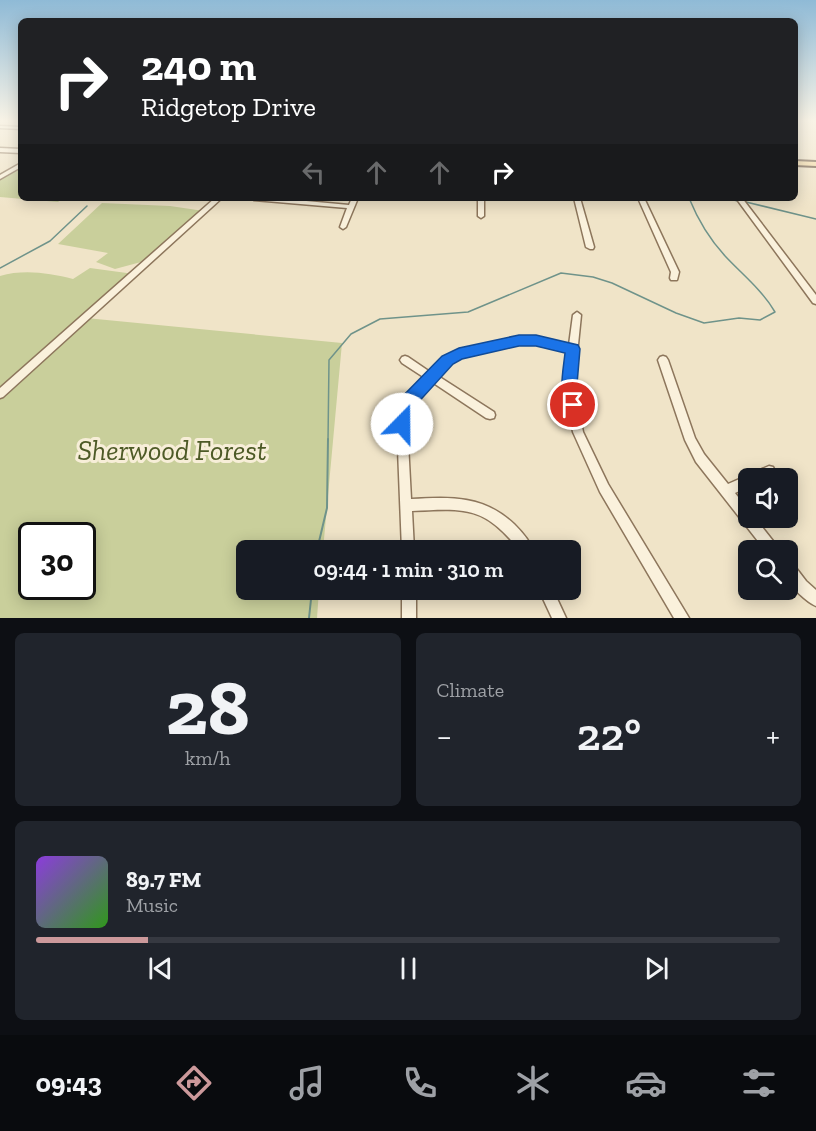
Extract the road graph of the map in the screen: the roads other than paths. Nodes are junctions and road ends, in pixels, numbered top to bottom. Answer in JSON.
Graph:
{"nodes":[{"id":1,"x":0,"y":150,"type":"edge"},
{"id":2,"x":13,"y":150,"type":"junction"},
{"id":3,"x":18,"y":151,"type":"edge"},
{"id":4,"x":0,"y":158,"type":"edge"},
{"id":5,"x":798,"y":163,"type":"edge"},
{"id":6,"x":816,"y":164,"type":"edge"},
{"id":7,"x":18,"y":167,"type":"edge"},
{"id":8,"x":0,"y":177,"type":"edge"},
{"id":9,"x":216,"y":201,"type":"edge"},
{"id":10,"x":287,"y":201,"type":"edge"},
{"id":11,"x":355,"y":201,"type":"edge"},
{"id":12,"x":481,"y":201,"type":"edge"},
{"id":13,"x":578,"y":201,"type":"edge"},
{"id":14,"x":642,"y":201,"type":"edge"},
{"id":15,"x":741,"y":201,"type":"edge"},
{"id":16,"x":352,"y":207,"type":"junction"},
{"id":17,"x":481,"y":216,"type":"dead end"},
{"id":18,"x":343,"y":226,"type":"dead end"},
{"id":19,"x":590,"y":247,"type":"dead end"},
{"id":20,"x":674,"y":278,"type":"dead end"},
{"id":21,"x":816,"y":301,"type":"edge"},
{"id":22,"x":577,"y":315,"type":"dead end"},
{"id":23,"x":572,"y":349,"type":"junction"},
{"id":24,"x":405,"y":360,"type":"dead end"},
{"id":25,"x":663,"y":360,"type":"dead end"},
{"id":26,"x":431,"y":378,"type":"junction"},
{"id":27,"x":0,"y":394,"type":"edge"},
{"id":28,"x":490,"y":415,"type":"dead end"},
{"id":29,"x":738,"y":486,"type":"edge"},
{"id":30,"x":726,"y":491,"type":"junction"},
{"id":31,"x":407,"y":505,"type":"junction"},
{"id":32,"x":408,"y":540,"type":"edge"},
{"id":33,"x":520,"y":540,"type":"edge"},
{"id":34,"x":765,"y":540,"type":"edge"},
{"id":35,"x":798,"y":582,"type":"edge"},
{"id":36,"x":816,"y":599,"type":"edge"},
{"id":37,"x":409,"y":600,"type":"edge"},
{"id":38,"x":551,"y":600,"type":"edge"},
{"id":39,"x":409,"y":618,"type":"edge"},
{"id":40,"x":559,"y":618,"type":"edge"},
{"id":41,"x":682,"y":618,"type":"edge"}],
"edges":[{"from":1,"to":2,"type":"street"},
{"from":2,"to":3,"type":"street"},
{"from":2,"to":4,"type":"street"},
{"from":5,"to":6,"type":"main road"},
{"from":7,"to":8,"type":"street"},
{"from":9,"to":27,"type":"street"},
{"from":10,"to":16,"type":"street"},
{"from":11,"to":16,"type":"street"},
{"from":12,"to":17,"type":"street"},
{"from":13,"to":19,"type":"street"},
{"from":14,"to":20,"type":"street"},
{"from":15,"to":21,"type":"street"},
{"from":16,"to":18,"type":"street"},
{"from":22,"to":23,"type":"street"},
{"from":23,"to":26,"type":"street"},
{"from":23,"to":41,"type":"street"},
{"from":24,"to":26,"type":"street"},
{"from":25,"to":30,"type":"street"},
{"from":26,"to":28,"type":"street"},
{"from":26,"to":31,"type":"street"},
{"from":29,"to":30,"type":"street"},
{"from":30,"to":34,"type":"street"},
{"from":31,"to":32,"type":"street"},
{"from":31,"to":33,"type":"street"},
{"from":35,"to":36,"type":"street"},
{"from":37,"to":39,"type":"street"},
{"from":38,"to":40,"type":"street"}]}
